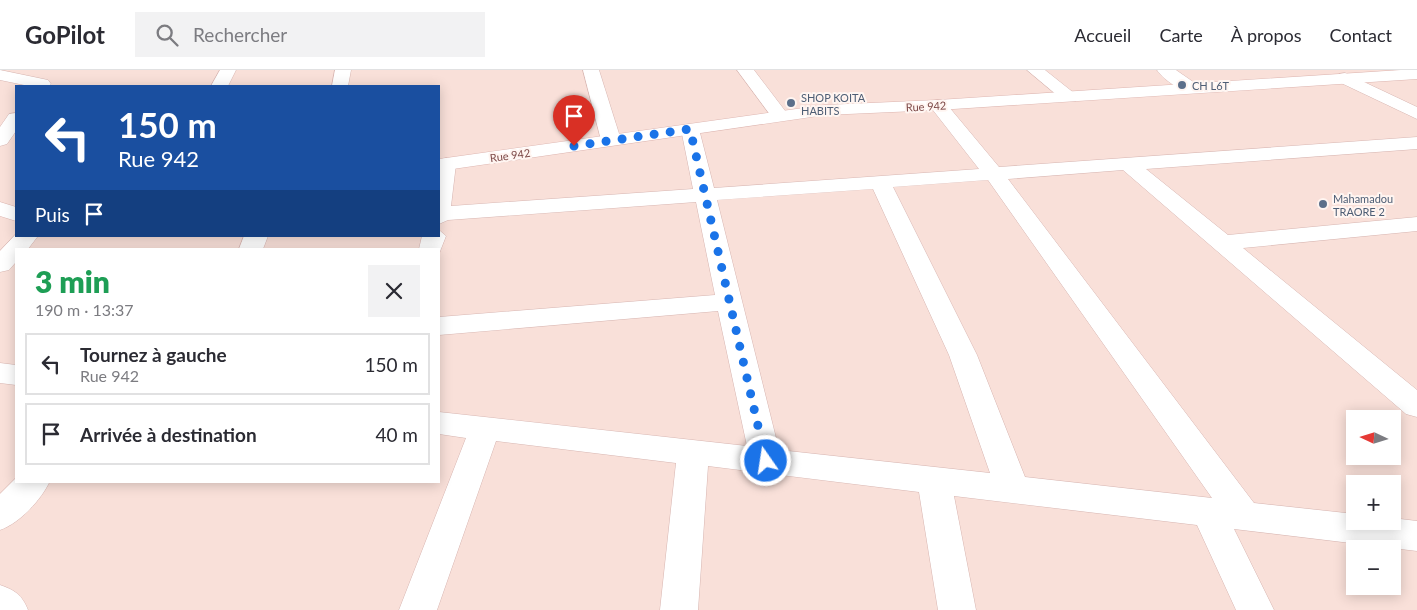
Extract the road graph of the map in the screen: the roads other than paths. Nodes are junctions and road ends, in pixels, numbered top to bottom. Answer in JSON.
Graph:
{"nodes":[{"id":1,"x":52,"y":70,"type":"edge"},
{"id":2,"x":228,"y":70,"type":"edge"},
{"id":3,"x":343,"y":70,"type":"edge"},
{"id":4,"x":591,"y":70,"type":"edge"},
{"id":5,"x":745,"y":70,"type":"edge"},
{"id":6,"x":1035,"y":70,"type":"edge"},
{"id":7,"x":1165,"y":70,"type":"edge"},
{"id":8,"x":0,"y":74,"type":"edge"},
{"id":9,"x":1417,"y":74,"type":"edge"},
{"id":10,"x":1345,"y":78,"type":"junction"},
{"id":11,"x":41,"y":85,"type":"edge"},
{"id":12,"x":220,"y":85,"type":"edge"},
{"id":13,"x":340,"y":85,"type":"edge"},
{"id":14,"x":1194,"y":88,"type":"junction"},
{"id":15,"x":1070,"y":97,"type":"junction"},
{"id":16,"x":938,"y":105,"type":"junction"},
{"id":17,"x":1417,"y":114,"type":"edge"},
{"id":18,"x":780,"y":116,"type":"junction"},
{"id":19,"x":15,"y":119,"type":"edge"},
{"id":20,"x":690,"y":129,"type":"junction"},
{"id":21,"x":0,"y":140,"type":"edge"},
{"id":22,"x":611,"y":140,"type":"junction"},
{"id":23,"x":1417,"y":143,"type":"edge"},
{"id":24,"x":442,"y":164,"type":"edge"},
{"id":25,"x":1128,"y":164,"type":"junction"},
{"id":26,"x":994,"y":174,"type":"junction"},
{"id":27,"x":880,"y":182,"type":"junction"},
{"id":28,"x":705,"y":195,"type":"junction"},
{"id":29,"x":440,"y":198,"type":"edge"},
{"id":30,"x":0,"y":209,"type":"edge"},
{"id":31,"x":15,"y":214,"type":"edge"},
{"id":32,"x":440,"y":215,"type":"edge"},
{"id":33,"x":1417,"y":224,"type":"edge"},
{"id":34,"x":26,"y":237,"type":"edge"},
{"id":35,"x":1222,"y":243,"type":"junction"},
{"id":36,"x":16,"y":248,"type":"edge"},
{"id":37,"x":15,"y":249,"type":"edge"},
{"id":38,"x":0,"y":265,"type":"edge"},
{"id":39,"x":729,"y":302,"type":"junction"},
{"id":40,"x":440,"y":326,"type":"edge"},
{"id":41,"x":0,"y":373,"type":"edge"},
{"id":42,"x":15,"y":374,"type":"edge"},
{"id":43,"x":1410,"y":393,"type":"edge"},
{"id":44,"x":440,"y":423,"type":"edge"},
{"id":45,"x":485,"y":429,"type":"junction"},
{"id":46,"x":693,"y":452,"type":"junction"},
{"id":47,"x":766,"y":461,"type":"junction"},
{"id":48,"x":934,"y":480,"type":"junction"},
{"id":49,"x":32,"y":483,"type":"edge"},
{"id":50,"x":1013,"y":490,"type":"junction"},
{"id":51,"x":1208,"y":512,"type":"junction"},
{"id":52,"x":0,"y":516,"type":"edge"},
{"id":53,"x":1244,"y":516,"type":"junction"},
{"id":54,"x":1417,"y":536,"type":"edge"},
{"id":55,"x":0,"y":602,"type":"edge"},
{"id":56,"x":10,"y":610,"type":"edge"},
{"id":57,"x":418,"y":610,"type":"edge"},
{"id":58,"x":679,"y":610,"type":"edge"},
{"id":59,"x":957,"y":610,"type":"edge"},
{"id":60,"x":1256,"y":610,"type":"edge"}],
"edges":[{"from":1,"to":11,"type":"street"},
{"from":2,"to":12,"type":"street"},
{"from":3,"to":13,"type":"street"},
{"from":4,"to":22,"type":"street"},
{"from":5,"to":18,"type":"street"},
{"from":6,"to":15,"type":"street"},
{"from":7,"to":14,"type":"street"},
{"from":8,"to":11,"type":"street"},
{"from":9,"to":10,"type":"street","name":"Rue 942"},
{"from":10,"to":14,"type":"street","name":"Rue 942"},
{"from":10,"to":17,"type":"street"},
{"from":14,"to":15,"type":"street","name":"Rue 942"},
{"from":15,"to":16,"type":"street","name":"Rue 942"},
{"from":16,"to":18,"type":"street","name":"Rue 942"},
{"from":16,"to":26,"type":"street"},
{"from":18,"to":20,"type":"street","name":"Rue 942"},
{"from":19,"to":21,"type":"street"},
{"from":20,"to":22,"type":"street","name":"Rue 942"},
{"from":20,"to":28,"type":"street"},
{"from":22,"to":24,"type":"street","name":"Rue 942"},
{"from":23,"to":25,"type":"street"},
{"from":24,"to":29,"type":"street"},
{"from":25,"to":26,"type":"street"},
{"from":25,"to":35,"type":"street"},
{"from":26,"to":27,"type":"street"},
{"from":26,"to":53,"type":"street"},
{"from":27,"to":28,"type":"street"},
{"from":27,"to":50,"type":"street"},
{"from":28,"to":32,"type":"street"},
{"from":28,"to":39,"type":"street"},
{"from":30,"to":31,"type":"street"},
{"from":33,"to":35,"type":"street"},
{"from":34,"to":36,"type":"street"},
{"from":35,"to":43,"type":"street"},
{"from":37,"to":38,"type":"street"},
{"from":39,"to":40,"type":"street"},
{"from":39,"to":47,"type":"street"},
{"from":41,"to":42,"type":"street"},
{"from":44,"to":45,"type":"street"},
{"from":45,"to":46,"type":"street"},
{"from":45,"to":57,"type":"street"},
{"from":46,"to":47,"type":"street"},
{"from":46,"to":58,"type":"street"},
{"from":47,"to":48,"type":"street"},
{"from":48,"to":50,"type":"street"},
{"from":48,"to":59,"type":"street"},
{"from":49,"to":52,"type":"street"},
{"from":50,"to":51,"type":"street"},
{"from":51,"to":53,"type":"street"},
{"from":51,"to":60,"type":"street"},
{"from":53,"to":54,"type":"street"},
{"from":55,"to":56,"type":"street"}]}
